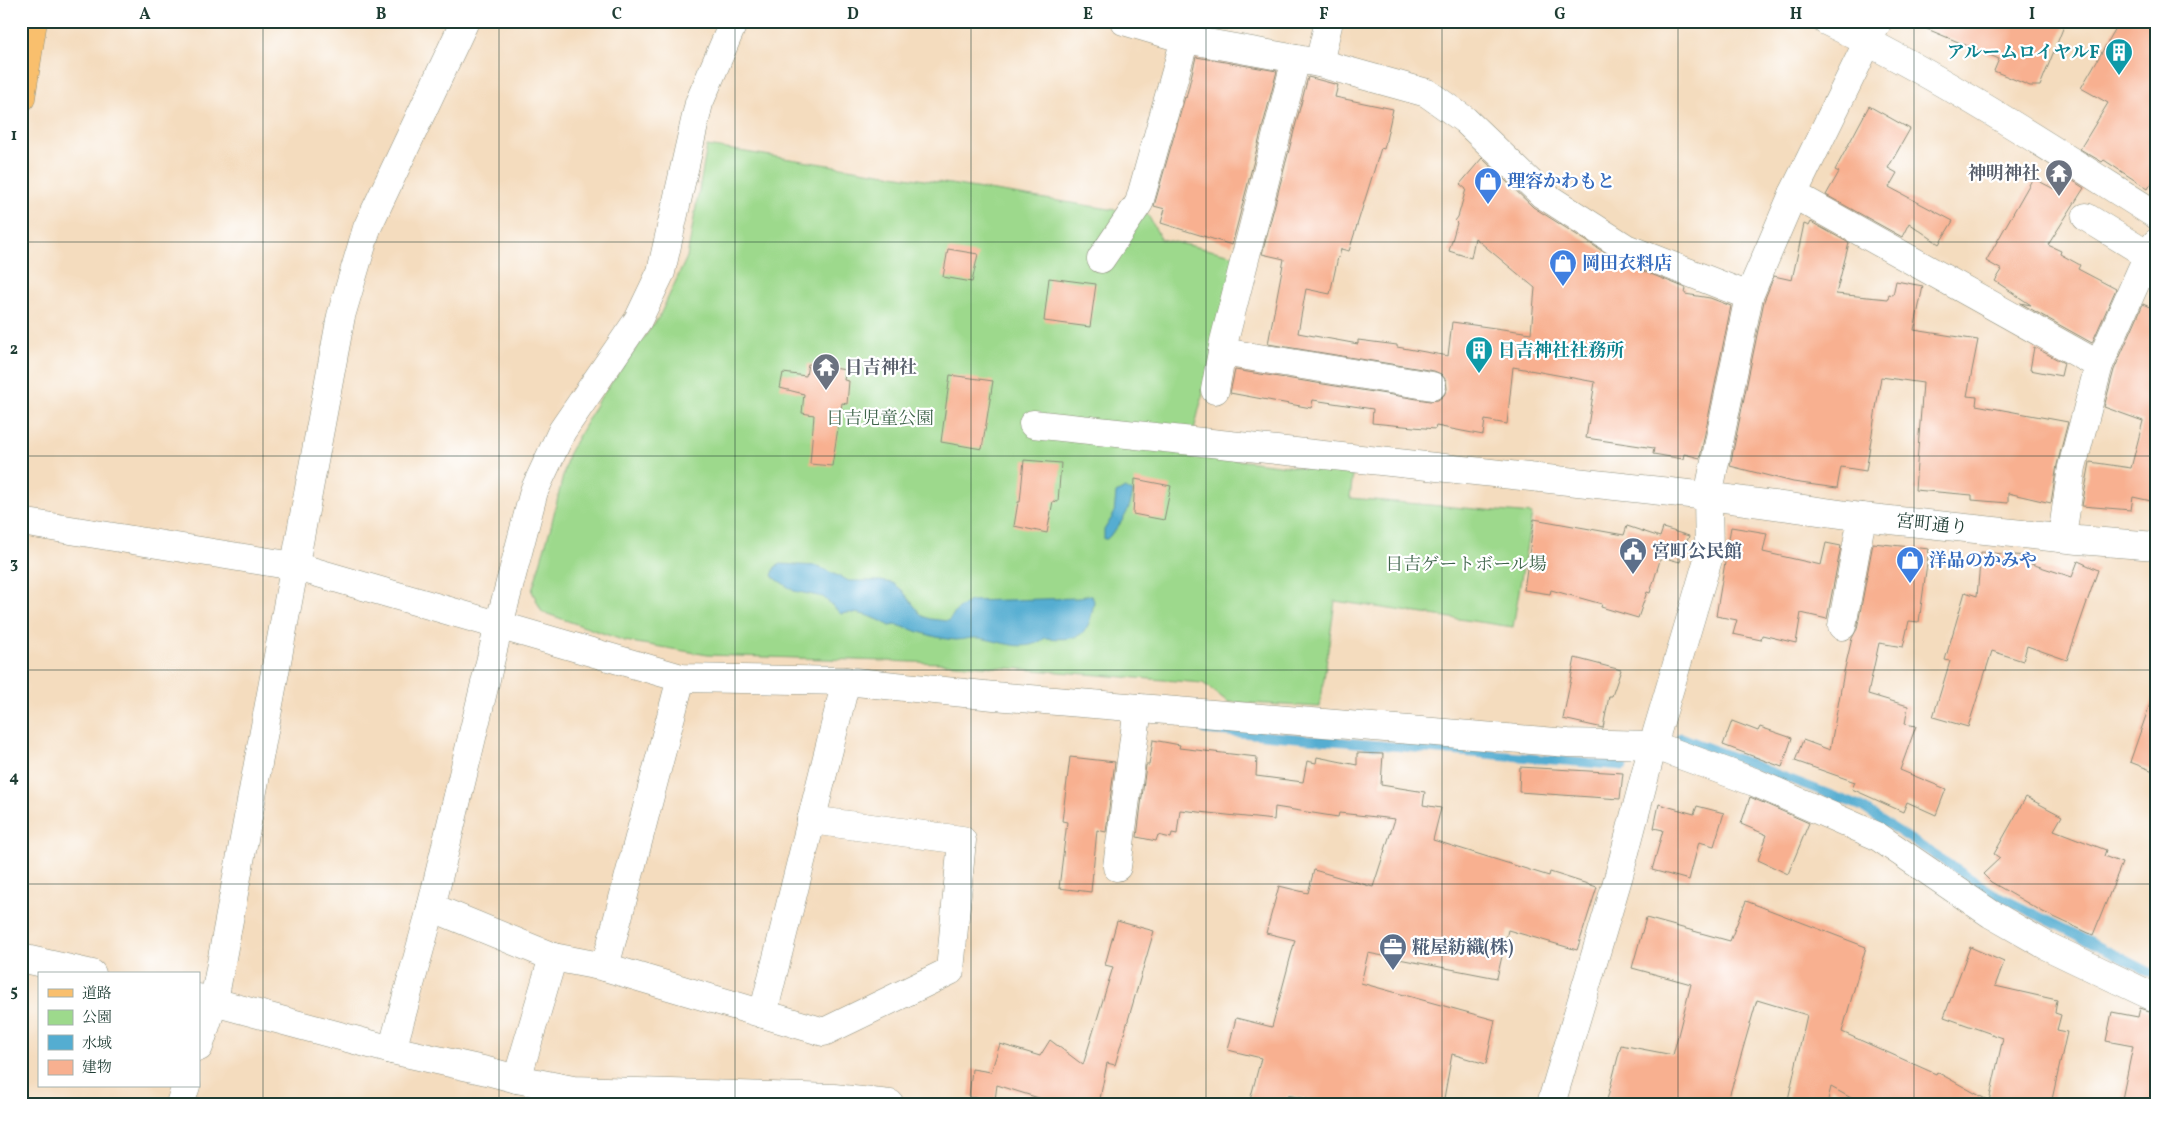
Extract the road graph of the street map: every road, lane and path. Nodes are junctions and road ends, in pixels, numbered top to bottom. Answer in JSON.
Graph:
{"nodes":[{"id":1,"x":33,"y":21,"type":"edge"},
{"id":2,"x":465,"y":21,"type":"edge"},
{"id":3,"x":734,"y":21,"type":"edge"},
{"id":4,"x":1124,"y":21,"type":"edge"},
{"id":5,"x":1329,"y":21,"type":"edge"},
{"id":6,"x":1826,"y":21,"type":"edge"},
{"id":7,"x":1873,"y":31,"type":"edge"},
{"id":8,"x":1185,"y":39,"type":"junction"},
{"id":9,"x":1307,"y":61,"type":"junction"},
{"id":10,"x":21,"y":98,"type":"edge"},
{"id":11,"x":1793,"y":194,"type":"junction"},
{"id":12,"x":2156,"y":215,"type":"edge"},
{"id":13,"x":2086,"y":216,"type":"dead end"},
{"id":14,"x":2152,"y":249,"type":"edge"},
{"id":15,"x":1101,"y":259,"type":"dead end"},
{"id":16,"x":1749,"y":296,"type":"junction"},
{"id":17,"x":1222,"y":352,"type":"junction"},
{"id":18,"x":2099,"y":365,"type":"junction"},
{"id":19,"x":1432,"y":386,"type":"dead end"},
{"id":20,"x":1215,"y":390,"type":"dead end"},
{"id":21,"x":1032,"y":424,"type":"dead end"},
{"id":22,"x":1708,"y":496,"type":"junction"},
{"id":23,"x":1862,"y":517,"type":"junction"},
{"id":24,"x":21,"y":522,"type":"edge"},
{"id":25,"x":2062,"y":537,"type":"junction"},
{"id":26,"x":2156,"y":546,"type":"edge"},
{"id":27,"x":294,"y":566,"type":"junction"},
{"id":28,"x":499,"y":625,"type":"junction"},
{"id":29,"x":1842,"y":626,"type":"dead end"},
{"id":30,"x":681,"y":678,"type":"junction"},
{"id":31,"x":846,"y":681,"type":"junction"},
{"id":32,"x":1138,"y":708,"type":"junction"},
{"id":33,"x":1653,"y":745,"type":"junction"},
{"id":34,"x":811,"y":820,"type":"junction"},
{"id":35,"x":1117,"y":867,"type":"dead end"},
{"id":36,"x":431,"y":907,"type":"junction"},
{"id":37,"x":554,"y":957,"type":"junction"},
{"id":38,"x":21,"y":958,"type":"edge"},
{"id":39,"x":605,"y":967,"type":"junction"},
{"id":40,"x":83,"y":972,"type":"edge"},
{"id":41,"x":2156,"y":998,"type":"edge"},
{"id":42,"x":206,"y":1000,"type":"edge"},
{"id":43,"x":763,"y":1014,"type":"junction"},
{"id":44,"x":200,"y":1041,"type":"edge"},
{"id":45,"x":392,"y":1050,"type":"junction"},
{"id":46,"x":517,"y":1080,"type":"junction"},
{"id":47,"x":185,"y":1088,"type":"edge"},
{"id":48,"x":180,"y":1104,"type":"edge"},
{"id":49,"x":890,"y":1104,"type":"edge"},
{"id":50,"x":1550,"y":1104,"type":"edge"}],
"edges":[{"from":1,"to":10,"type":"main road"},
{"from":2,"to":27,"type":"street"},
{"from":3,"to":28,"type":"street"},
{"from":4,"to":8,"type":"street"},
{"from":5,"to":9,"type":"street"},
{"from":6,"to":7,"type":"street"},
{"from":7,"to":11,"type":"street"},
{"from":7,"to":12,"type":"street"},
{"from":8,"to":9,"type":"street"},
{"from":8,"to":15,"type":"street"},
{"from":9,"to":16,"type":"street"},
{"from":9,"to":17,"type":"street"},
{"from":11,"to":16,"type":"street"},
{"from":11,"to":18,"type":"street"},
{"from":13,"to":14,"type":"street"},
{"from":14,"to":18,"type":"street"},
{"from":16,"to":22,"type":"street"},
{"from":17,"to":19,"type":"street"},
{"from":17,"to":20,"type":"street"},
{"from":18,"to":25,"type":"street"},
{"from":21,"to":22,"type":"street","name":"宮町通り"},
{"from":22,"to":23,"type":"street","name":"宮町通り"},
{"from":22,"to":33,"type":"street"},
{"from":23,"to":25,"type":"street","name":"宮町通り"},
{"from":23,"to":29,"type":"street"},
{"from":24,"to":27,"type":"street"},
{"from":25,"to":26,"type":"street","name":"宮町通り"},
{"from":27,"to":28,"type":"street"},
{"from":27,"to":42,"type":"street"},
{"from":28,"to":30,"type":"street"},
{"from":28,"to":36,"type":"street"},
{"from":30,"to":31,"type":"street"},
{"from":30,"to":39,"type":"street"},
{"from":31,"to":32,"type":"street"},
{"from":31,"to":34,"type":"street"},
{"from":32,"to":33,"type":"street"},
{"from":32,"to":35,"type":"street"},
{"from":33,"to":41,"type":"street"},
{"from":33,"to":50,"type":"street"},
{"from":34,"to":43,"type":"street"},
{"from":34,"to":43,"type":"street"},
{"from":36,"to":37,"type":"street"},
{"from":36,"to":45,"type":"street"},
{"from":37,"to":39,"type":"street"},
{"from":37,"to":46,"type":"street"},
{"from":38,"to":40,"type":"street"},
{"from":39,"to":43,"type":"street"},
{"from":42,"to":44,"type":"street"},
{"from":42,"to":45,"type":"street"},
{"from":45,"to":46,"type":"street"},
{"from":46,"to":49,"type":"street"},
{"from":47,"to":48,"type":"street"}]}
